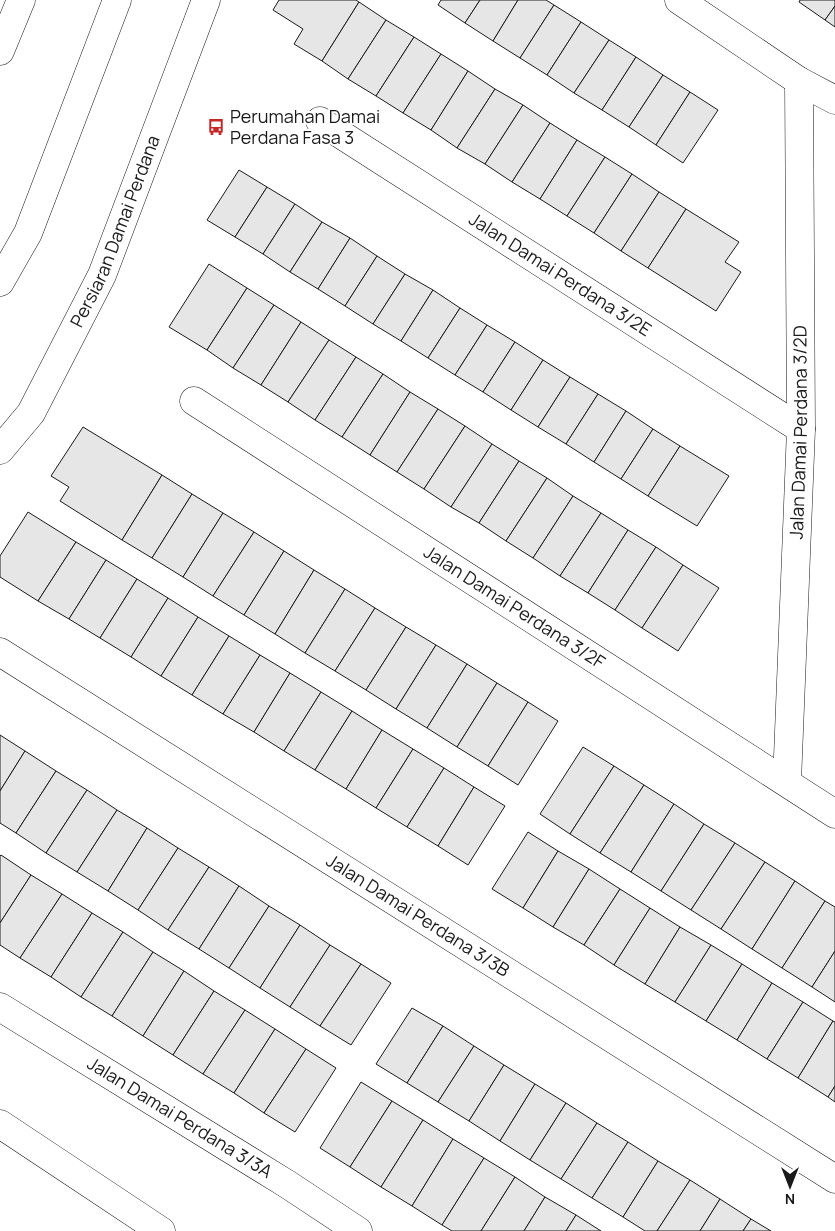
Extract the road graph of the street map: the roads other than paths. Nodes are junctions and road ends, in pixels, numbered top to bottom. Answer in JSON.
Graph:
{"nodes":[{"id":1,"x":21,"y":0,"type":"edge"},
{"id":2,"x":117,"y":0,"type":"edge"},
{"id":3,"x":206,"y":0,"type":"edge"},
{"id":4,"x":679,"y":0,"type":"edge"},
{"id":5,"x":0,"y":51,"type":"edge"},
{"id":6,"x":799,"y":81,"type":"junction"},
{"id":7,"x":835,"y":100,"type":"edge"},
{"id":8,"x":320,"y":121,"type":"dead end"},
{"id":9,"x":0,"y":282,"type":"edge"},
{"id":10,"x":194,"y":401,"type":"dead end"},
{"id":11,"x":801,"y":429,"type":"junction"},
{"id":12,"x":0,"y":450,"type":"edge"},
{"id":13,"x":0,"y":652,"type":"edge"},
{"id":14,"x":788,"y":782,"type":"junction"},
{"id":15,"x":835,"y":814,"type":"edge"},
{"id":16,"x":0,"y":1007,"type":"edge"},
{"id":17,"x":0,"y":1124,"type":"edge"},
{"id":18,"x":835,"y":1179,"type":"edge"},
{"id":19,"x":161,"y":1231,"type":"edge"},
{"id":20,"x":358,"y":1231,"type":"edge"}],
"edges":[{"from":1,"to":5,"type":"street"},
{"from":2,"to":9,"type":"street"},
{"from":3,"to":12,"type":"street","name":"Persiaran Damai Perdana"},
{"from":4,"to":6,"type":"street"},
{"from":6,"to":7,"type":"street"},
{"from":6,"to":11,"type":"street","name":"Jalan Damai Perdana 3/2D"},
{"from":8,"to":11,"type":"street","name":"Jalan Damai Perdana 3/2E"},
{"from":10,"to":14,"type":"street","name":"Jalan Damai Perdana 3/2F"},
{"from":11,"to":14,"type":"street","name":"Jalan Damai Perdana 3/2D"},
{"from":13,"to":18,"type":"street","name":"Jalan Damai Perdana 3/3B"},
{"from":14,"to":15,"type":"street","name":"Jalan Damai Perdana 3/2F"},
{"from":16,"to":20,"type":"street","name":"Jalan Damai Perdana 3/3A"},
{"from":17,"to":19,"type":"street"}]}
